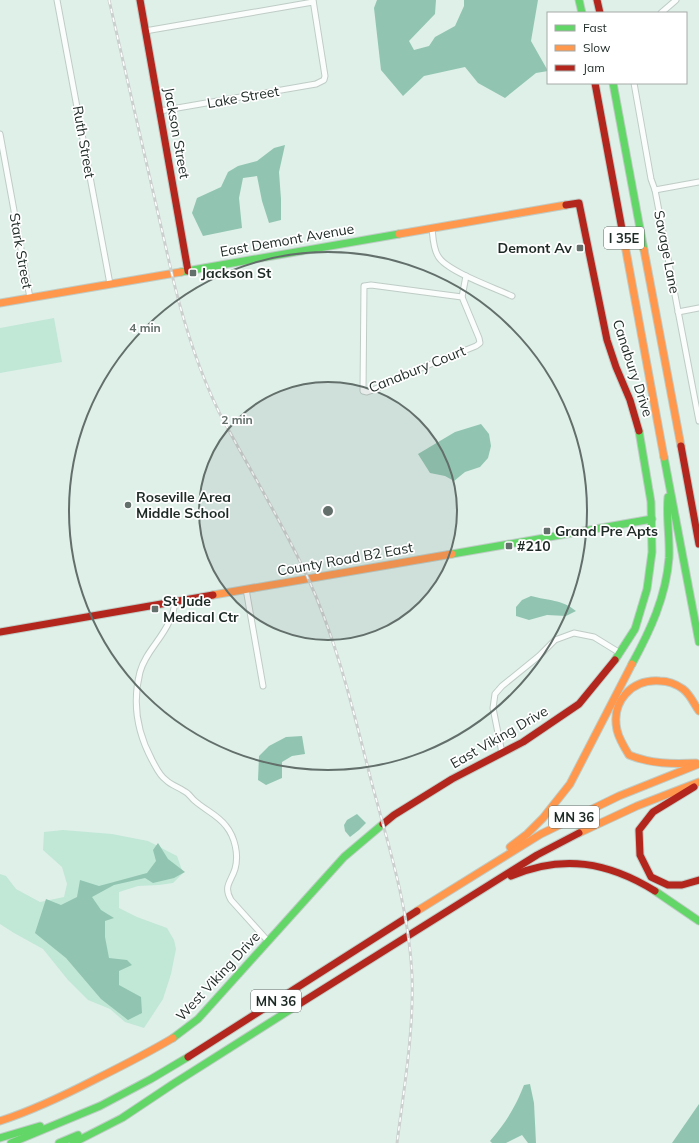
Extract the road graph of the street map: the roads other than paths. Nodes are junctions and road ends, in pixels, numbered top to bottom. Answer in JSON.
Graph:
{"nodes":[{"id":1,"x":57,"y":0,"type":"edge"},
{"id":2,"x":140,"y":0,"type":"edge"},
{"id":3,"x":579,"y":0,"type":"edge"},
{"id":4,"x":597,"y":0,"type":"edge"},
{"id":5,"x":676,"y":0,"type":"edge"},
{"id":6,"x":313,"y":1,"type":"edge"},
{"id":7,"x":582,"y":12,"type":"edge"},
{"id":8,"x":600,"y":12,"type":"edge"},
{"id":9,"x":662,"y":12,"type":"edge"},
{"id":10,"x":145,"y":31,"type":"junction"},
{"id":11,"x":595,"y":84,"type":"edge"},
{"id":12,"x":613,"y":84,"type":"edge"},
{"id":13,"x":634,"y":84,"type":"edge"},
{"id":14,"x":160,"y":111,"type":"junction"},
{"id":15,"x":0,"y":134,"type":"edge"},
{"id":16,"x":699,"y":182,"type":"edge"},
{"id":17,"x":655,"y":190,"type":"junction"},
{"id":18,"x":579,"y":203,"type":"joint"},
{"id":19,"x":432,"y":228,"type":"junction"},
{"id":20,"x":188,"y":271,"type":"junction"},
{"id":21,"x":466,"y":276,"type":"junction"},
{"id":22,"x":110,"y":284,"type":"junction"},
{"id":23,"x":512,"y":296,"type":"dead end"},
{"id":24,"x":462,"y":297,"type":"junction"},
{"id":25,"x":30,"y":298,"type":"junction"},
{"id":26,"x":0,"y":303,"type":"edge"},
{"id":27,"x":699,"y":308,"type":"edge"},
{"id":28,"x":678,"y":312,"type":"junction"},
{"id":29,"x":699,"y":421,"type":"edge"},
{"id":30,"x":685,"y":467,"type":"junction"},
{"id":31,"x":669,"y":488,"type":"junction"},
{"id":32,"x":699,"y":512,"type":"edge"},
{"id":33,"x":652,"y":519,"type":"junction"},
{"id":34,"x":699,"y":544,"type":"edge"},
{"id":35,"x":246,"y":589,"type":"junction"},
{"id":36,"x":175,"y":602,"type":"junction"},
{"id":37,"x":0,"y":632,"type":"edge"},
{"id":38,"x":699,"y":642,"type":"edge"},
{"id":39,"x":620,"y":653,"type":"junction"},
{"id":40,"x":263,"y":686,"type":"dead end"},
{"id":41,"x":699,"y":711,"type":"edge"},
{"id":42,"x":502,"y":753,"type":"junction"},
{"id":43,"x":699,"y":764,"type":"edge"},
{"id":44,"x":699,"y":783,"type":"edge"},
{"id":45,"x":344,"y":857,"type":"joint"},
{"id":46,"x":699,"y":880,"type":"edge"},
{"id":47,"x":456,"y":887,"type":"junction"},
{"id":48,"x":470,"y":897,"type":"junction"},
{"id":49,"x":699,"y":921,"type":"edge"},
{"id":50,"x":268,"y":941,"type":"junction"},
{"id":51,"x":173,"y":1084,"type":"junction"},
{"id":52,"x":91,"y":1110,"type":"junction"},
{"id":53,"x":0,"y":1121,"type":"edge"},
{"id":54,"x":0,"y":1138,"type":"edge"},
{"id":55,"x":11,"y":1143,"type":"edge"},
{"id":56,"x":59,"y":1143,"type":"edge"},
{"id":57,"x":73,"y":1143,"type":"edge"}],
"edges":[{"from":1,"to":22,"type":"street","name":"Ruth Street"},
{"from":2,"to":10,"type":"main road","name":"Jackson Street"},
{"from":3,"to":7,"type":"main road"},
{"from":4,"to":8,"type":"main road"},
{"from":5,"to":9,"type":"street"},
{"from":6,"to":10,"type":"street"},
{"from":6,"to":14,"type":"street","name":"Lake Street"},
{"from":10,"to":14,"type":"main road","name":"Jackson Street"},
{"from":11,"to":31,"type":"main road","number":"I 35E"},
{"from":12,"to":30,"type":"main road","number":"I 35E"},
{"from":13,"to":17,"type":"street","name":"Savage Lane"},
{"from":14,"to":20,"type":"main road","name":"Jackson Street"},
{"from":15,"to":25,"type":"street","name":"Stark Street"},
{"from":16,"to":17,"type":"street"},
{"from":17,"to":28,"type":"street","name":"Savage Lane"},
{"from":18,"to":19,"type":"main road","name":"East Demont Avenue"},
{"from":18,"to":33,"type":"main road","name":"Canabury Drive"},
{"from":19,"to":20,"type":"main road","name":"East Demont Avenue"},
{"from":19,"to":21,"type":"street"},
{"from":20,"to":22,"type":"main road","name":"East Demont Avenue"},
{"from":21,"to":23,"type":"street"},
{"from":21,"to":24,"type":"street"},
{"from":22,"to":25,"type":"main road","name":"East Demont Avenue"},
{"from":24,"to":24,"type":"street","name":"Canabury Court"},
{"from":25,"to":26,"type":"main road","name":"East Demont Avenue"},
{"from":27,"to":28,"type":"street"},
{"from":28,"to":29,"type":"street","name":"Savage Lane"},
{"from":30,"to":32,"type":"main road"},
{"from":30,"to":34,"type":"main road","number":"I 35E"},
{"from":31,"to":38,"type":"main road","number":"I 35E"},
{"from":31,"to":47,"type":"main road"},
{"from":33,"to":35,"type":"main road","name":"County Road B2 East"},
{"from":33,"to":39,"type":"main road","name":"East Viking Drive"},
{"from":35,"to":36,"type":"main road","name":"County Road B2 East"},
{"from":35,"to":40,"type":"street"},
{"from":36,"to":37,"type":"main road","name":"County Road B2 East"},
{"from":36,"to":50,"type":"street"},
{"from":39,"to":42,"type":"main road","name":"East Viking Drive"},
{"from":39,"to":42,"type":"street"},
{"from":41,"to":43,"type":"main road"},
{"from":42,"to":45,"type":"main road","name":"East Viking Drive"},
{"from":43,"to":47,"type":"main road","number":"MN 36"},
{"from":44,"to":46,"type":"main road"},
{"from":44,"to":48,"type":"main road","number":"MN 36"},
{"from":45,"to":50,"type":"main road","name":"West Viking Drive"},
{"from":47,"to":52,"type":"main road","number":"MN 36"},
{"from":48,"to":49,"type":"main road"},
{"from":48,"to":51,"type":"main road","number":"MN 36"},
{"from":50,"to":53,"type":"main road","name":"West Viking Drive"},
{"from":51,"to":56,"type":"main road","number":"MN 36"},
{"from":51,"to":57,"type":"main road"},
{"from":52,"to":54,"type":"main road"},
{"from":52,"to":55,"type":"main road","number":"MN 36"}]}
